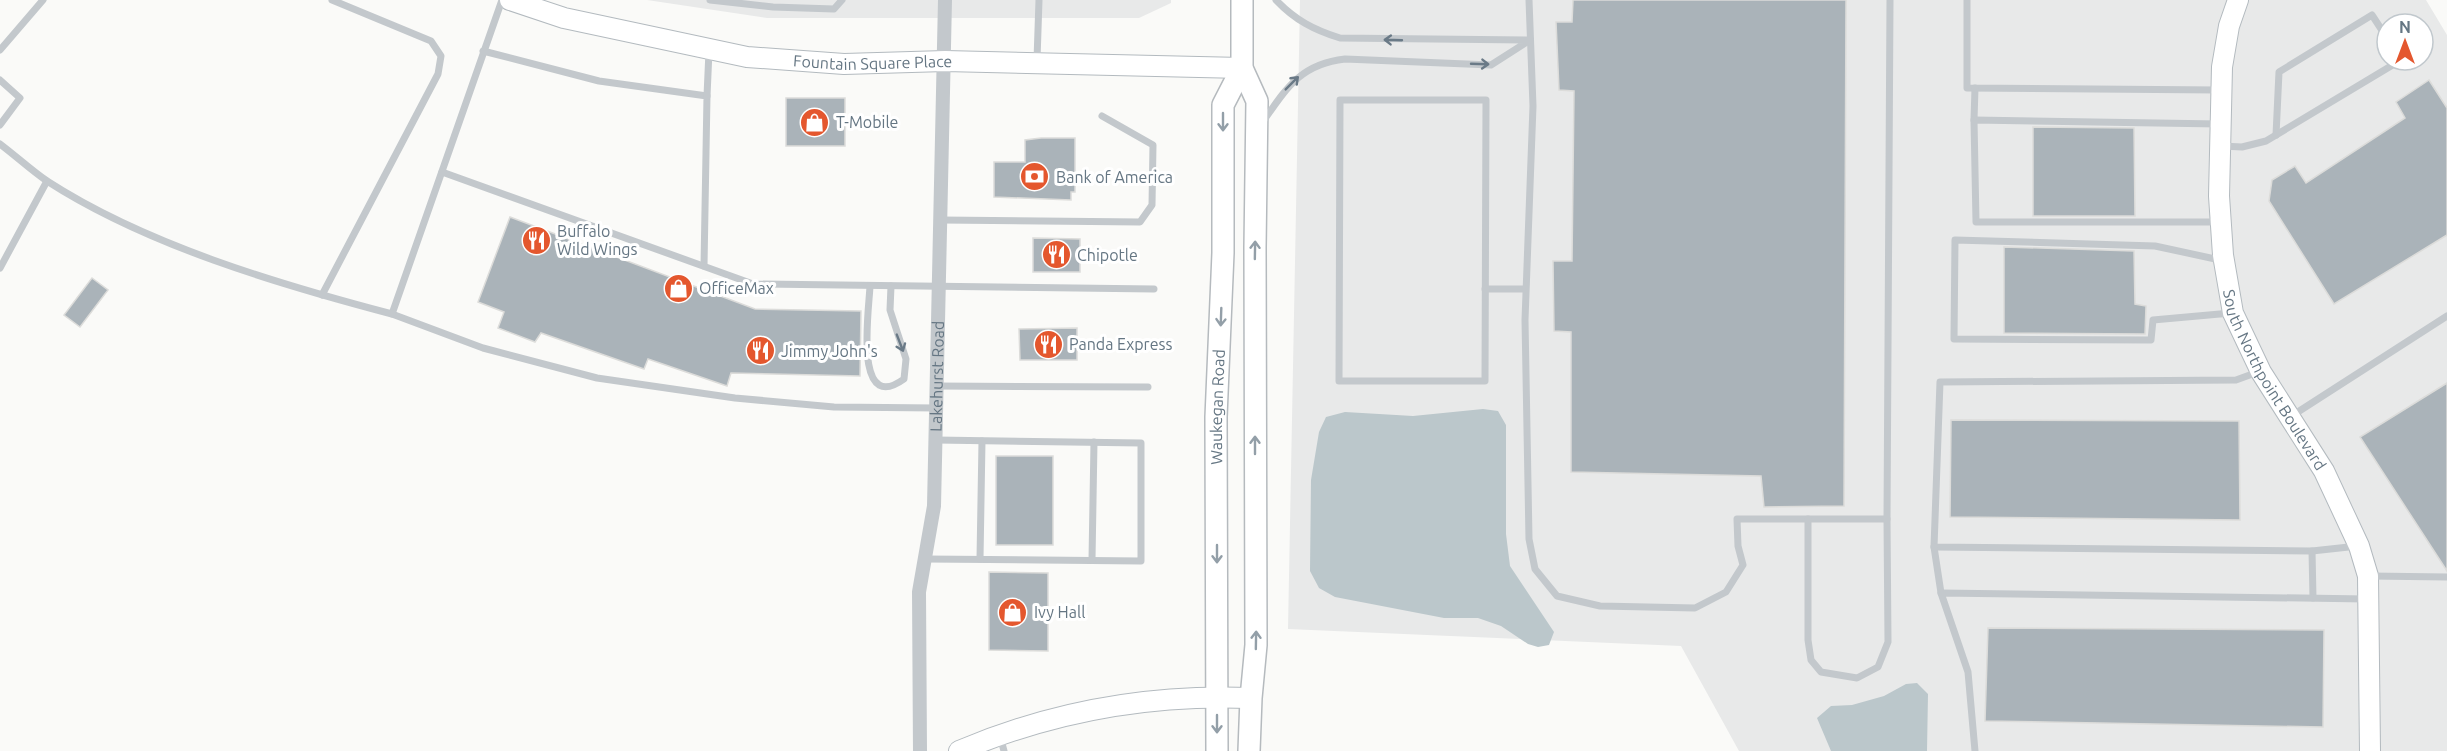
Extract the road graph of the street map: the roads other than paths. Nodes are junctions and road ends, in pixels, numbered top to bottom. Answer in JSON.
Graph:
{"nodes":[{"id":1,"x":43,"y":0,"type":"edge"},
{"id":2,"x":332,"y":0,"type":"edge"},
{"id":3,"x":502,"y":0,"type":"edge"},
{"id":4,"x":510,"y":0,"type":"edge"},
{"id":5,"x":710,"y":0,"type":"edge"},
{"id":6,"x":842,"y":0,"type":"edge"},
{"id":7,"x":945,"y":0,"type":"edge"},
{"id":8,"x":1039,"y":0,"type":"edge"},
{"id":9,"x":1242,"y":0,"type":"edge"},
{"id":10,"x":1276,"y":0,"type":"edge"},
{"id":11,"x":1529,"y":0,"type":"edge"},
{"id":12,"x":1890,"y":0,"type":"edge"},
{"id":13,"x":1967,"y":0,"type":"edge"},
{"id":14,"x":2238,"y":0,"type":"edge"},
{"id":15,"x":2375,"y":18,"type":"edge"},
{"id":16,"x":1530,"y":40,"type":"junction"},
{"id":17,"x":709,"y":48,"type":"junction"},
{"id":18,"x":0,"y":50,"type":"edge"},
{"id":19,"x":483,"y":51,"type":"junction"},
{"id":20,"x":945,"y":61,"type":"junction"},
{"id":21,"x":1037,"y":63,"type":"junction"},
{"id":22,"x":1242,"y":68,"type":"junction"},
{"id":23,"x":2381,"y":72,"type":"edge"},
{"id":24,"x":0,"y":80,"type":"edge"},
{"id":25,"x":1975,"y":88,"type":"junction"},
{"id":26,"x":2221,"y":90,"type":"junction"},
{"id":27,"x":706,"y":96,"type":"junction"},
{"id":28,"x":1102,"y":116,"type":"dead end"},
{"id":29,"x":1974,"y":120,"type":"junction"},
{"id":30,"x":2219,"y":124,"type":"junction"},
{"id":31,"x":0,"y":125,"type":"edge"},
{"id":32,"x":1258,"y":130,"type":"junction"},
{"id":33,"x":2276,"y":135,"type":"junction"},
{"id":34,"x":0,"y":144,"type":"edge"},
{"id":35,"x":2219,"y":146,"type":"junction"},
{"id":36,"x":442,"y":172,"type":"junction"},
{"id":37,"x":47,"y":181,"type":"junction"},
{"id":38,"x":941,"y":220,"type":"junction"},
{"id":39,"x":2221,"y":222,"type":"junction"},
{"id":40,"x":2224,"y":260,"type":"junction"},
{"id":41,"x":704,"y":266,"type":"junction"},
{"id":42,"x":0,"y":268,"type":"edge"},
{"id":43,"x":870,"y":286,"type":"junction"},
{"id":44,"x":891,"y":286,"type":"junction"},
{"id":45,"x":940,"y":286,"type":"junction"},
{"id":46,"x":1154,"y":289,"type":"dead end"},
{"id":47,"x":1485,"y":289,"type":"junction"},
{"id":48,"x":1525,"y":289,"type":"junction"},
{"id":49,"x":322,"y":296,"type":"junction"},
{"id":50,"x":2233,"y":313,"type":"junction"},
{"id":51,"x":392,"y":314,"type":"junction"},
{"id":52,"x":2447,"y":316,"type":"edge"},
{"id":53,"x":2261,"y":372,"type":"junction"},
{"id":54,"x":936,"y":386,"type":"junction"},
{"id":55,"x":1148,"y":387,"type":"dead end"},
{"id":56,"x":936,"y":408,"type":"junction"},
{"id":57,"x":2290,"y":417,"type":"junction"},
{"id":58,"x":936,"y":440,"type":"junction"},
{"id":59,"x":982,"y":441,"type":"junction"},
{"id":60,"x":1094,"y":442,"type":"junction"},
{"id":61,"x":1808,"y":519,"type":"junction"},
{"id":62,"x":1887,"y":519,"type":"junction"},
{"id":63,"x":2359,"y":546,"type":"junction"},
{"id":64,"x":1934,"y":547,"type":"junction"},
{"id":65,"x":2312,"y":551,"type":"junction"},
{"id":66,"x":926,"y":559,"type":"junction"},
{"id":67,"x":980,"y":559,"type":"junction"},
{"id":68,"x":1092,"y":560,"type":"junction"},
{"id":69,"x":2368,"y":576,"type":"junction"},
{"id":70,"x":2447,"y":577,"type":"edge"},
{"id":71,"x":1941,"y":593,"type":"junction"},
{"id":72,"x":2313,"y":598,"type":"junction"},
{"id":73,"x":2369,"y":599,"type":"junction"},
{"id":74,"x":1217,"y":697,"type":"junction"},
{"id":75,"x":1251,"y":698,"type":"junction"},
{"id":76,"x":1002,"y":742,"type":"edge"},
{"id":77,"x":920,"y":751,"type":"edge"},
{"id":78,"x":959,"y":751,"type":"edge"},
{"id":79,"x":1217,"y":751,"type":"edge"},
{"id":80,"x":1249,"y":751,"type":"edge"},
{"id":81,"x":1975,"y":751,"type":"edge"},
{"id":82,"x":2370,"y":751,"type":"edge"}],
"edges":[{"from":1,"to":18,"type":"lane"},
{"from":2,"to":49,"type":"lane"},
{"from":3,"to":19,"type":"lane"},
{"from":4,"to":17,"type":"street","name":"Fountain Square Place"},
{"from":5,"to":6,"type":"lane"},
{"from":7,"to":20,"type":"street","name":"Lakehurst Road"},
{"from":8,"to":21,"type":"lane"},
{"from":9,"to":22,"type":"main road","name":"Waukegan Road"},
{"from":16,"to":10,"type":"lane","one_way":true},
{"from":11,"to":16,"type":"lane"},
{"from":12,"to":62,"type":"lane"},
{"from":13,"to":25,"type":"lane"},
{"from":14,"to":26,"type":"street","name":"South Northpoint Boulevard"},
{"from":15,"to":33,"type":"lane"},
{"from":32,"to":16,"type":"lane","one_way":true},
{"from":16,"to":48,"type":"lane"},
{"from":17,"to":20,"type":"street","name":"Fountain Square Place"},
{"from":17,"to":27,"type":"lane"},
{"from":19,"to":27,"type":"lane"},
{"from":19,"to":36,"type":"lane"},
{"from":20,"to":21,"type":"street","name":"Fountain Square Place"},
{"from":20,"to":38,"type":"street","name":"Lakehurst Road"},
{"from":21,"to":22,"type":"street","name":"Fountain Square Place"},
{"from":22,"to":32,"type":"main road","name":"Waukegan Road"},
{"from":22,"to":74,"type":"main road","name":"Waukegan Road","one_way":true},
{"from":23,"to":33,"type":"lane"},
{"from":24,"to":31,"type":"lane"},
{"from":25,"to":26,"type":"lane"},
{"from":25,"to":29,"type":"lane"},
{"from":26,"to":30,"type":"street","name":"South Northpoint Boulevard"},
{"from":27,"to":41,"type":"lane"},
{"from":28,"to":38,"type":"lane"},
{"from":29,"to":30,"type":"lane"},
{"from":29,"to":39,"type":"lane"},
{"from":30,"to":35,"type":"street","name":"South Northpoint Boulevard"},
{"from":75,"to":32,"type":"main road","name":"Waukegan Road","one_way":true},
{"from":33,"to":35,"type":"lane"},
{"from":34,"to":37,"type":"lane"},
{"from":35,"to":39,"type":"street","name":"South Northpoint Boulevard"},
{"from":36,"to":41,"type":"lane"},
{"from":36,"to":51,"type":"lane"},
{"from":37,"to":42,"type":"lane"},
{"from":37,"to":49,"type":"lane"},
{"from":38,"to":45,"type":"street","name":"Lakehurst Road"},
{"from":39,"to":40,"type":"street","name":"South Northpoint Boulevard"},
{"from":40,"to":50,"type":"street","name":"South Northpoint Boulevard"},
{"from":40,"to":50,"type":"lane"},
{"from":41,"to":43,"type":"lane"},
{"from":43,"to":44,"type":"lane"},
{"from":44,"to":43,"type":"lane","one_way":true},
{"from":44,"to":45,"type":"lane"},
{"from":45,"to":46,"type":"lane"},
{"from":45,"to":54,"type":"street","name":"Lakehurst Road"},
{"from":47,"to":47,"type":"lane"},
{"from":47,"to":48,"type":"lane"},
{"from":48,"to":61,"type":"lane"},
{"from":49,"to":51,"type":"lane"},
{"from":50,"to":53,"type":"street","name":"South Northpoint Boulevard"},
{"from":51,"to":56,"type":"lane"},
{"from":52,"to":57,"type":"lane"},
{"from":53,"to":57,"type":"street","name":"South Northpoint Boulevard"},
{"from":53,"to":64,"type":"lane"},
{"from":54,"to":55,"type":"lane"},
{"from":54,"to":56,"type":"street","name":"Lakehurst Road"},
{"from":56,"to":58,"type":"street","name":"Lakehurst Road"},
{"from":57,"to":63,"type":"street","name":"South Northpoint Boulevard"},
{"from":58,"to":59,"type":"lane"},
{"from":58,"to":66,"type":"street","name":"Lakehurst Road"},
{"from":59,"to":60,"type":"lane"},
{"from":59,"to":67,"type":"lane"},
{"from":60,"to":68,"type":"lane"},
{"from":60,"to":68,"type":"lane"},
{"from":61,"to":62,"type":"lane"},
{"from":61,"to":62,"type":"lane"},
{"from":63,"to":65,"type":"lane"},
{"from":63,"to":69,"type":"street","name":"South Northpoint Boulevard"},
{"from":64,"to":65,"type":"lane"},
{"from":64,"to":71,"type":"lane"},
{"from":65,"to":72,"type":"lane"},
{"from":66,"to":67,"type":"lane"},
{"from":66,"to":77,"type":"street","name":"Lakehurst Road"},
{"from":67,"to":68,"type":"lane"},
{"from":69,"to":70,"type":"lane"},
{"from":69,"to":73,"type":"street","name":"South Northpoint Boulevard"},
{"from":71,"to":72,"type":"lane"},
{"from":71,"to":81,"type":"lane"},
{"from":72,"to":73,"type":"lane"},
{"from":73,"to":82,"type":"street","name":"South Northpoint Boulevard"},
{"from":74,"to":75,"type":"street"},
{"from":74,"to":76,"type":"street"},
{"from":74,"to":79,"type":"main road","name":"Waukegan Road","one_way":true},
{"from":75,"to":80,"type":"main road","name":"Waukegan Road"},
{"from":76,"to":78,"type":"street"}]}
